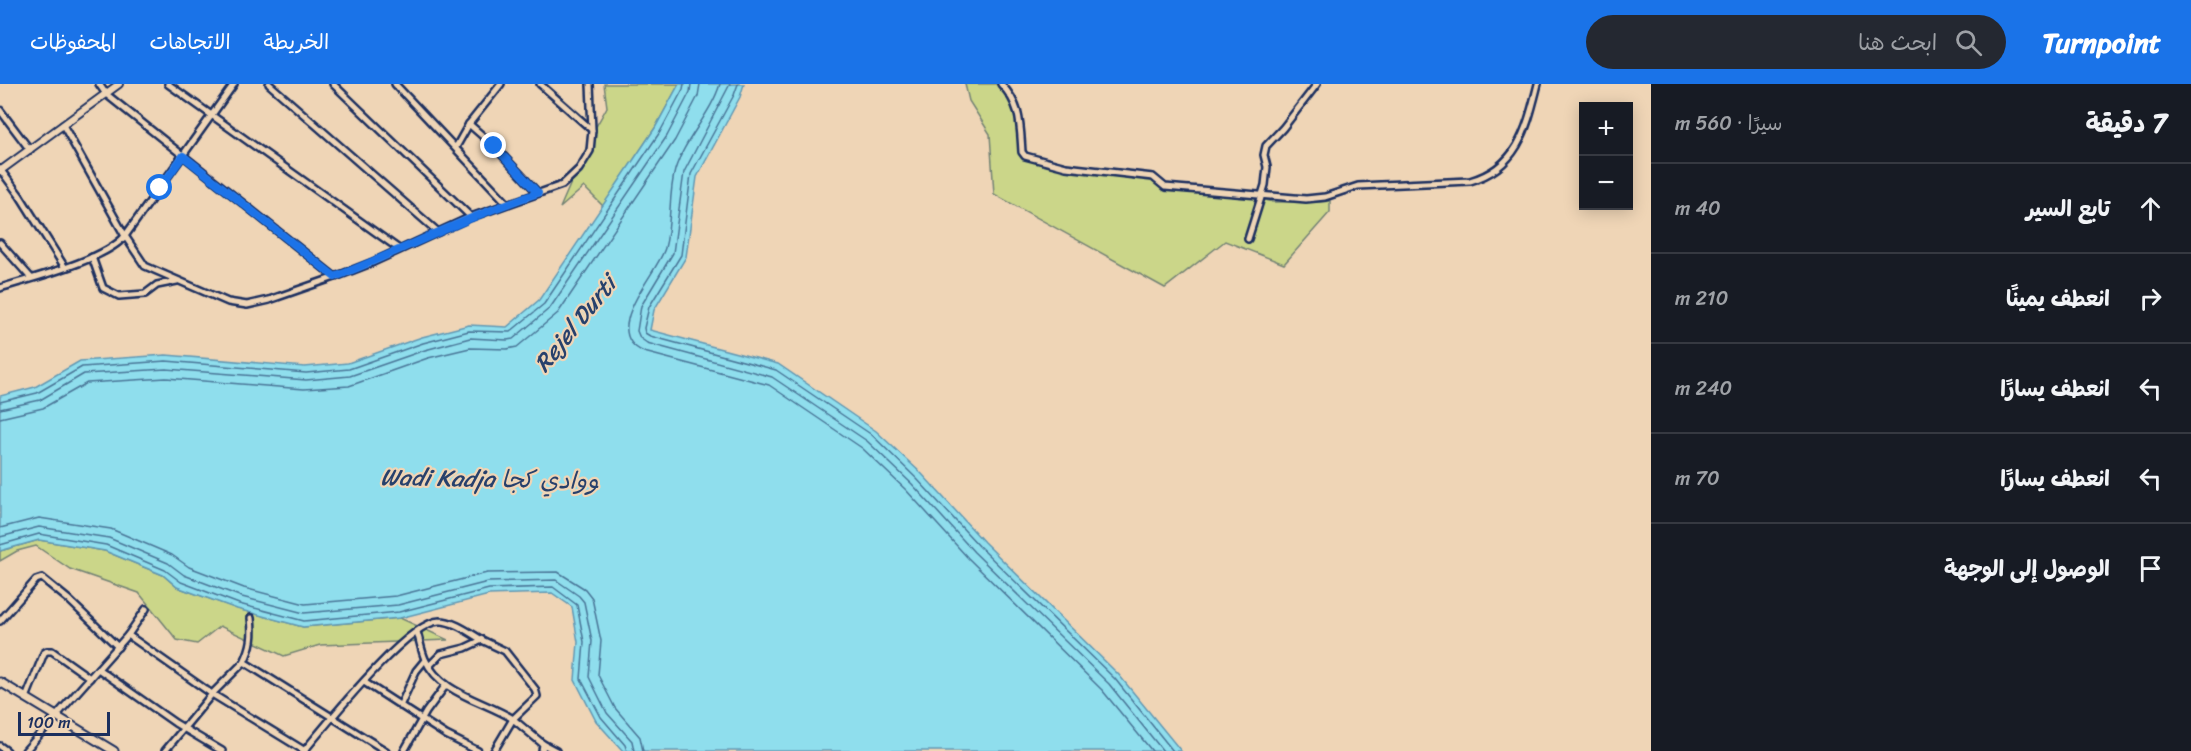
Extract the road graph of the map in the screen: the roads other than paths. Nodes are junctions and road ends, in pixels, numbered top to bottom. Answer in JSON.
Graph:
{"nodes":[{"id":1,"x":99,"y":84,"type":"edge"},
{"id":2,"x":119,"y":84,"type":"edge"},
{"id":3,"x":168,"y":84,"type":"edge"},
{"id":4,"x":234,"y":84,"type":"edge"},
{"id":5,"x":269,"y":84,"type":"edge"},
{"id":6,"x":333,"y":84,"type":"edge"},
{"id":7,"x":395,"y":84,"type":"edge"},
{"id":8,"x":501,"y":84,"type":"edge"},
{"id":9,"x":540,"y":84,"type":"edge"},
{"id":10,"x":590,"y":84,"type":"edge"},
{"id":11,"x":1000,"y":84,"type":"edge"},
{"id":12,"x":1317,"y":84,"type":"edge"},
{"id":13,"x":1538,"y":84,"type":"edge"},
{"id":14,"x":106,"y":94,"type":"junction"},
{"id":15,"x":0,"y":110,"type":"edge"},
{"id":16,"x":211,"y":116,"type":"junction"},
{"id":17,"x":469,"y":124,"type":"junction"},
{"id":18,"x":63,"y":125,"type":"junction"},
{"id":19,"x":592,"y":130,"type":"junction"},
{"id":20,"x":456,"y":147,"type":"junction"},
{"id":21,"x":30,"y":150,"type":"junction"},
{"id":22,"x":183,"y":156,"type":"junction"},
{"id":23,"x":0,"y":170,"type":"edge"},
{"id":24,"x":538,"y":193,"type":"junction"},
{"id":25,"x":1262,"y":195,"type":"junction"},
{"id":26,"x":507,"y":203,"type":"junction"},
{"id":27,"x":471,"y":217,"type":"junction"},
{"id":28,"x":438,"y":232,"type":"junction"},
{"id":29,"x":125,"y":236,"type":"junction"},
{"id":30,"x":1248,"y":239,"type":"dead end"},
{"id":31,"x":0,"y":243,"type":"edge"},
{"id":32,"x":399,"y":249,"type":"junction"},
{"id":33,"x":92,"y":257,"type":"junction"},
{"id":34,"x":64,"y":267,"type":"junction"},
{"id":35,"x":335,"y":277,"type":"junction"},
{"id":36,"x":31,"y":278,"type":"junction"},
{"id":37,"x":177,"y":281,"type":"junction"},
{"id":38,"x":0,"y":288,"type":"edge"},
{"id":39,"x":146,"y":609,"type":"dead end"},
{"id":40,"x":251,"y":618,"type":"dead end"},
{"id":41,"x":0,"y":621,"type":"edge"},
{"id":42,"x":417,"y":632,"type":"junction"},
{"id":43,"x":129,"y":635,"type":"junction"},
{"id":44,"x":482,"y":640,"type":"junction"},
{"id":45,"x":118,"y":647,"type":"junction"},
{"id":46,"x":425,"y":660,"type":"junction"},
{"id":47,"x":244,"y":662,"type":"junction"},
{"id":48,"x":429,"y":666,"type":"junction"},
{"id":49,"x":98,"y":669,"type":"junction"},
{"id":50,"x":90,"y":678,"type":"junction"},
{"id":51,"x":0,"y":682,"type":"edge"},
{"id":52,"x":363,"y":682,"type":"junction"},
{"id":53,"x":447,"y":685,"type":"junction"},
{"id":54,"x":212,"y":694,"type":"junction"},
{"id":55,"x":26,"y":698,"type":"junction"},
{"id":56,"x":400,"y":706,"type":"junction"},
{"id":57,"x":56,"y":716,"type":"junction"},
{"id":58,"x":333,"y":716,"type":"junction"},
{"id":59,"x":513,"y":719,"type":"junction"},
{"id":60,"x":422,"y":721,"type":"junction"},
{"id":61,"x":184,"y":729,"type":"junction"},
{"id":62,"x":543,"y":744,"type":"junction"},
{"id":63,"x":0,"y":746,"type":"edge"},
{"id":64,"x":8,"y":751,"type":"edge"},
{"id":65,"x":25,"y":751,"type":"edge"},
{"id":66,"x":114,"y":751,"type":"edge"},
{"id":67,"x":165,"y":751,"type":"edge"},
{"id":68,"x":222,"y":751,"type":"edge"},
{"id":69,"x":305,"y":751,"type":"edge"},
{"id":70,"x":386,"y":751,"type":"edge"},
{"id":71,"x":404,"y":751,"type":"edge"},
{"id":72,"x":478,"y":751,"type":"edge"},
{"id":73,"x":494,"y":751,"type":"edge"},
{"id":74,"x":542,"y":751,"type":"edge"},
{"id":75,"x":556,"y":751,"type":"edge"}],
"edges":[{"from":1,"to":14,"type":"street"},
{"from":2,"to":14,"type":"street"},
{"from":3,"to":16,"type":"street"},
{"from":4,"to":16,"type":"street"},
{"from":5,"to":28,"type":"street"},
{"from":6,"to":27,"type":"street"},
{"from":7,"to":20,"type":"street"},
{"from":8,"to":17,"type":"street"},
{"from":9,"to":19,"type":"street"},
{"from":10,"to":19,"type":"street"},
{"from":11,"to":25,"type":"street"},
{"from":12,"to":25,"type":"street"},
{"from":13,"to":25,"type":"street"},
{"from":14,"to":18,"type":"street"},
{"from":14,"to":22,"type":"street"},
{"from":15,"to":21,"type":"street"},
{"from":16,"to":22,"type":"street"},
{"from":16,"to":32,"type":"street"},
{"from":17,"to":20,"type":"street"},
{"from":17,"to":24,"type":"street"},
{"from":18,"to":21,"type":"street"},
{"from":18,"to":29,"type":"street"},
{"from":19,"to":24,"type":"street"},
{"from":20,"to":26,"type":"street"},
{"from":21,"to":23,"type":"street"},
{"from":22,"to":29,"type":"street"},
{"from":22,"to":35,"type":"street"},
{"from":23,"to":34,"type":"street"},
{"from":24,"to":26,"type":"street"},
{"from":25,"to":30,"type":"street"},
{"from":26,"to":27,"type":"street"},
{"from":27,"to":28,"type":"street"},
{"from":28,"to":32,"type":"street"},
{"from":29,"to":33,"type":"street"},
{"from":29,"to":37,"type":"street"},
{"from":31,"to":36,"type":"street"},
{"from":32,"to":35,"type":"street"},
{"from":33,"to":34,"type":"street"},
{"from":33,"to":37,"type":"street"},
{"from":34,"to":36,"type":"street"},
{"from":35,"to":37,"type":"street"},
{"from":36,"to":38,"type":"street"},
{"from":39,"to":43,"type":"street"},
{"from":40,"to":47,"type":"street"},
{"from":41,"to":45,"type":"street"},
{"from":42,"to":44,"type":"street"},
{"from":42,"to":46,"type":"street"},
{"from":42,"to":52,"type":"street"},
{"from":43,"to":45,"type":"street"},
{"from":43,"to":54,"type":"street"},
{"from":44,"to":48,"type":"street"},
{"from":44,"to":59,"type":"street"},
{"from":45,"to":49,"type":"street"},
{"from":46,"to":48,"type":"street"},
{"from":46,"to":56,"type":"street"},
{"from":47,"to":54,"type":"street"},
{"from":47,"to":58,"type":"street"},
{"from":48,"to":53,"type":"street"},
{"from":49,"to":50,"type":"street"},
{"from":49,"to":61,"type":"street"},
{"from":50,"to":55,"type":"street"},
{"from":50,"to":57,"type":"street"},
{"from":51,"to":55,"type":"main road"},
{"from":52,"to":56,"type":"street"},
{"from":52,"to":58,"type":"street"},
{"from":53,"to":59,"type":"street"},
{"from":53,"to":60,"type":"street"},
{"from":54,"to":61,"type":"street"},
{"from":54,"to":69,"type":"street"},
{"from":55,"to":57,"type":"main road"},
{"from":56,"to":60,"type":"street"},
{"from":57,"to":65,"type":"street"},
{"from":57,"to":66,"type":"main road"},
{"from":58,"to":69,"type":"street"},
{"from":58,"to":70,"type":"street"},
{"from":59,"to":62,"type":"street"},
{"from":59,"to":73,"type":"street"},
{"from":60,"to":71,"type":"street"},
{"from":60,"to":72,"type":"street"},
{"from":61,"to":67,"type":"street"},
{"from":61,"to":68,"type":"street"},
{"from":62,"to":74,"type":"street"},
{"from":62,"to":75,"type":"street"},
{"from":63,"to":64,"type":"street"}]}
